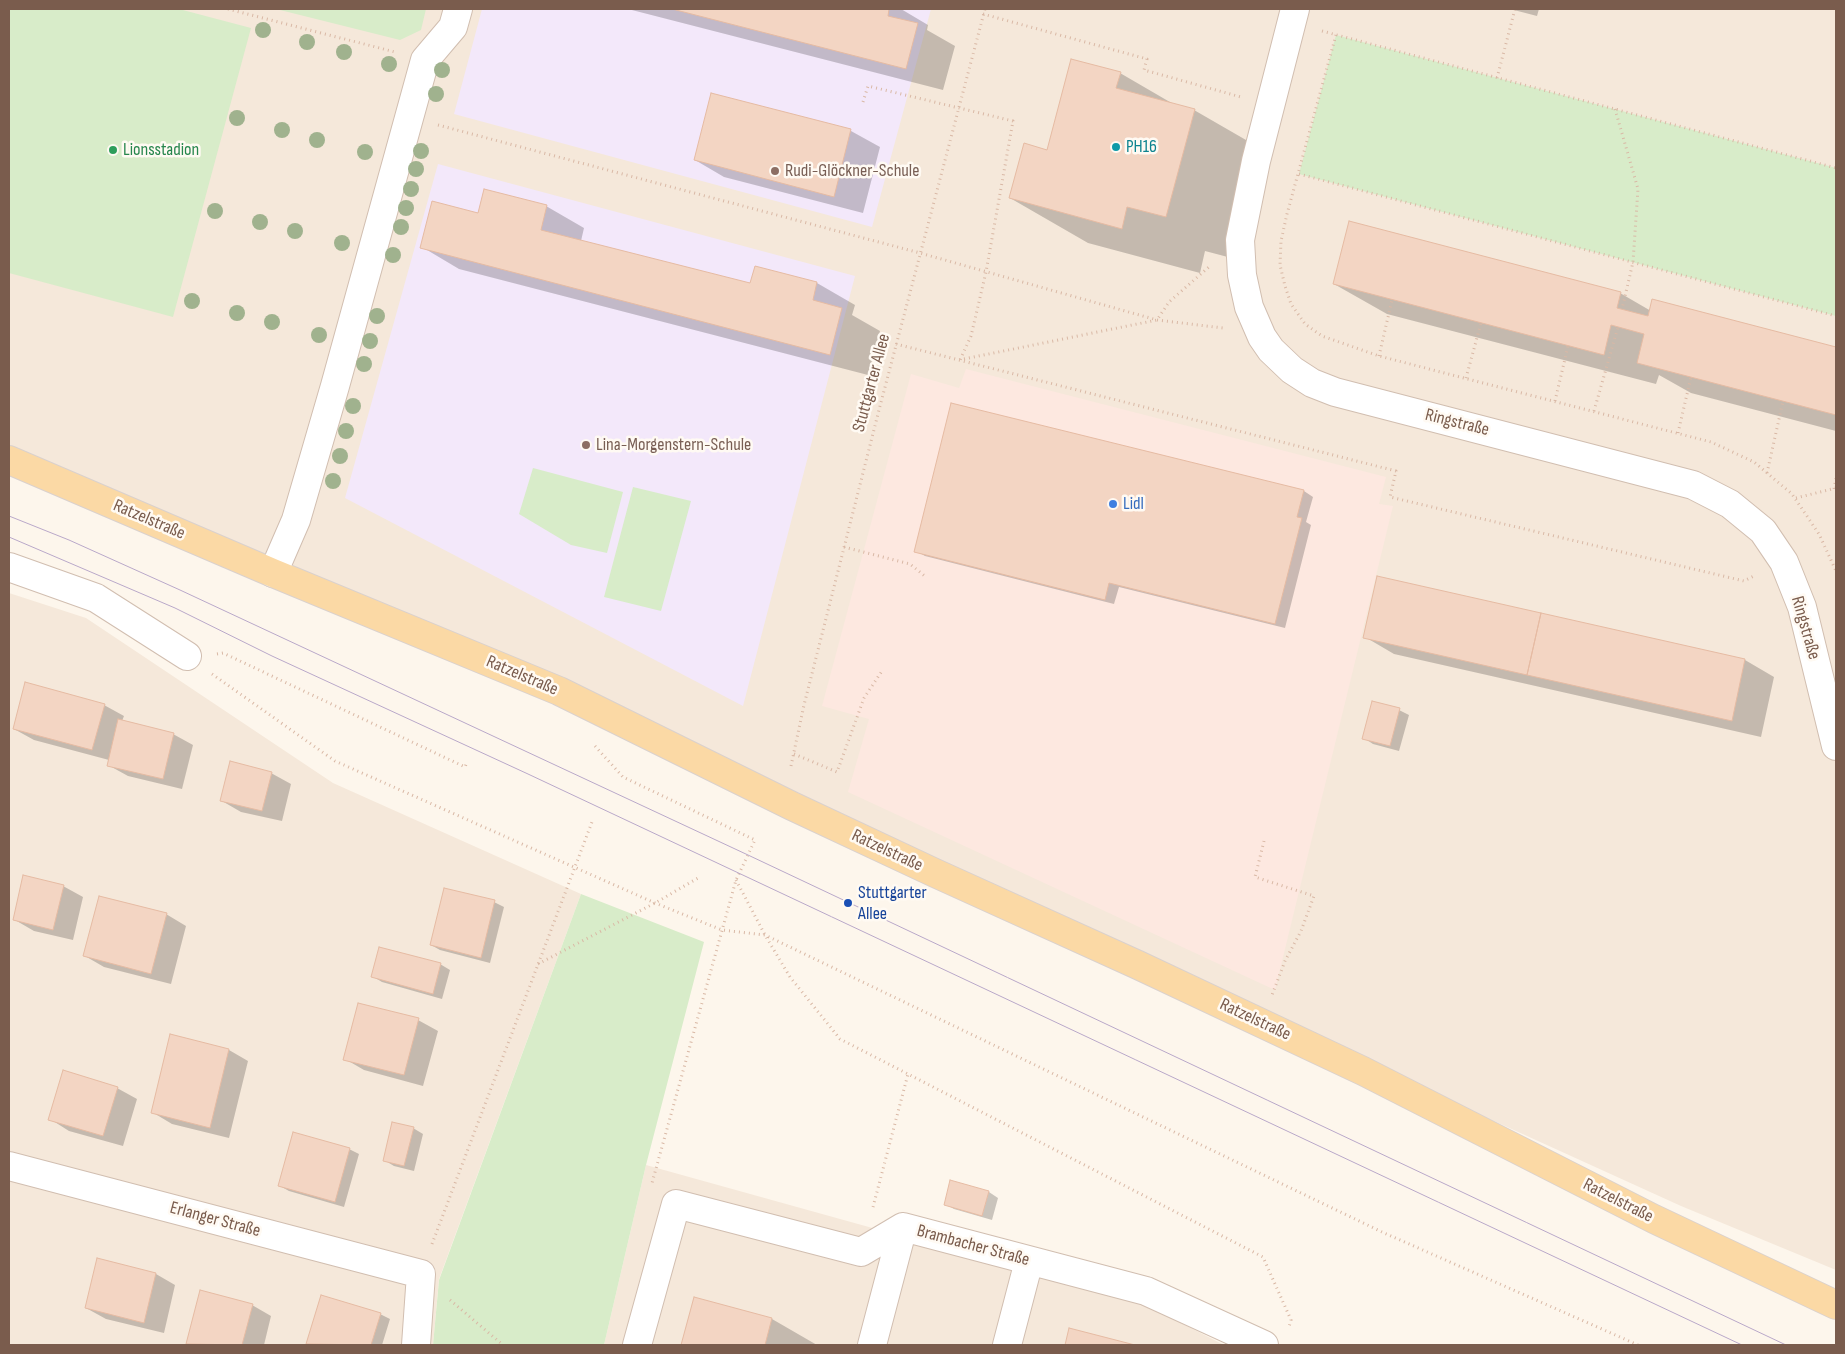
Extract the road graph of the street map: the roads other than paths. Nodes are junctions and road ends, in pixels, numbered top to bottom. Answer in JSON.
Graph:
{"nodes":[{"id":1,"x":458,"y":9,"type":"edge"},
{"id":2,"x":1293,"y":16,"type":"edge"},
{"id":3,"x":9,"y":460,"type":"edge"},
{"id":4,"x":9,"y":567,"type":"edge"},
{"id":5,"x":273,"y":573,"type":"junction"},
{"id":6,"x":187,"y":656,"type":"road end"},
{"id":7,"x":1836,"y":746,"type":"edge"},
{"id":8,"x":9,"y":1166,"type":"edge"},
{"id":9,"x":903,"y":1227,"type":"junction"},
{"id":10,"x":1029,"y":1261,"type":"junction"},
{"id":11,"x":1836,"y":1305,"type":"edge"},
{"id":12,"x":416,"y":1345,"type":"edge"},
{"id":13,"x":637,"y":1345,"type":"edge"},
{"id":14,"x":872,"y":1345,"type":"edge"},
{"id":15,"x":1007,"y":1345,"type":"edge"},
{"id":16,"x":1264,"y":1345,"type":"edge"}],
"edges":[{"from":1,"to":5,"type":"street"},
{"from":2,"to":7,"type":"street","name":"Ringstraße"},
{"from":3,"to":5,"type":"main road","name":"Ratzelstraße"},
{"from":4,"to":6,"type":"street"},
{"from":5,"to":11,"type":"main road","name":"Ratzelstraße"},
{"from":8,"to":12,"type":"street","name":"Erlanger Straße"},
{"from":9,"to":10,"type":"street","name":"Brambacher Straße"},
{"from":9,"to":13,"type":"street","name":"Brambacher Straße"},
{"from":9,"to":14,"type":"street"},
{"from":10,"to":15,"type":"street"},
{"from":10,"to":16,"type":"street","name":"Brambacher Straße"}]}
